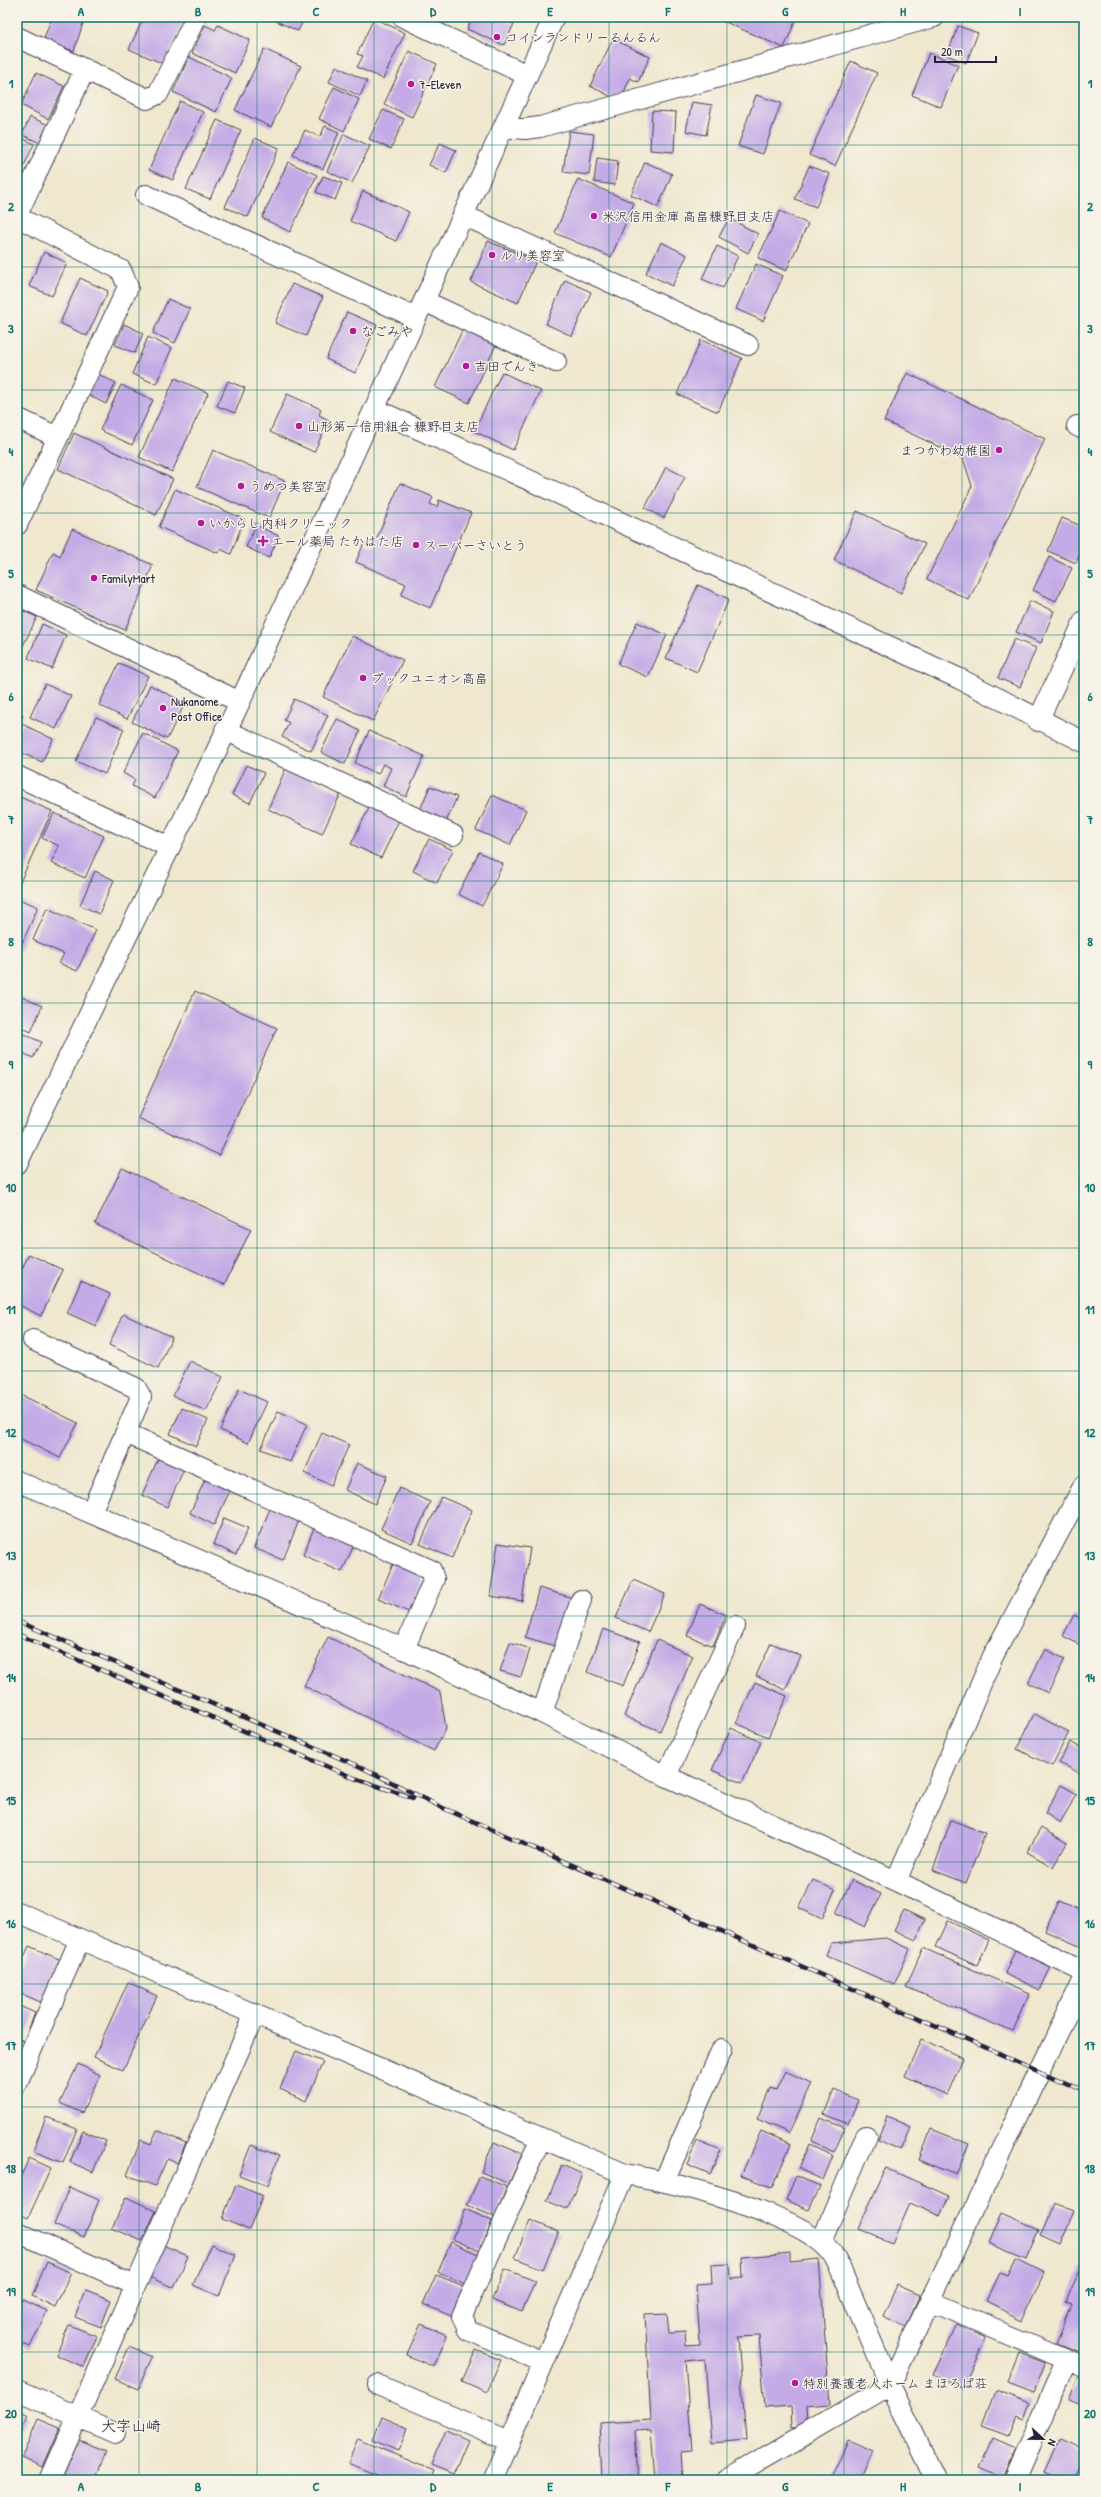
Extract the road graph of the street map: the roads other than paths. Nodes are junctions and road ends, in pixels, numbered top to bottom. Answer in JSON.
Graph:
{"nodes":[{"id":1,"x":196,"y":17,"type":"edge"},
{"id":2,"x":403,"y":17,"type":"edge"},
{"id":3,"x":554,"y":17,"type":"edge"},
{"id":4,"x":934,"y":17,"type":"edge"},
{"id":5,"x":17,"y":37,"type":"edge"},
{"id":6,"x":85,"y":69,"type":"junction"},
{"id":7,"x":527,"y":75,"type":"junction"},
{"id":8,"x":505,"y":126,"type":"junction"},
{"id":9,"x":146,"y":195,"type":"dead end"},
{"id":10,"x":463,"y":215,"type":"junction"},
{"id":11,"x":17,"y":216,"type":"edge"},
{"id":12,"x":420,"y":309,"type":"junction"},
{"id":13,"x":748,"y":345,"type":"dead end"},
{"id":14,"x":556,"y":362,"type":"dead end"},
{"id":15,"x":375,"y":409,"type":"junction"},
{"id":16,"x":17,"y":418,"type":"edge"},
{"id":17,"x":57,"y":437,"type":"junction"},
{"id":18,"x":17,"y":525,"type":"edge"},
{"id":19,"x":17,"y":595,"type":"edge"},
{"id":20,"x":1084,"y":621,"type":"edge"},
{"id":21,"x":240,"y":702,"type":"junction"},
{"id":22,"x":1038,"y":721,"type":"junction"},
{"id":23,"x":225,"y":730,"type":"junction"},
{"id":24,"x":1084,"y":742,"type":"edge"},
{"id":25,"x":17,"y":776,"type":"edge"},
{"id":26,"x":453,"y":835,"type":"dead end"},
{"id":27,"x":169,"y":847,"type":"junction"},
{"id":28,"x":17,"y":1164,"type":"edge"},
{"id":29,"x":33,"y":1340,"type":"dead end"},
{"id":30,"x":126,"y":1433,"type":"junction"},
{"id":31,"x":17,"y":1481,"type":"edge"},
{"id":32,"x":1084,"y":1485,"type":"edge"},
{"id":33,"x":91,"y":1512,"type":"junction"},
{"id":34,"x":581,"y":1600,"type":"dead end"},
{"id":35,"x":735,"y":1626,"type":"dead end"},
{"id":36,"x":404,"y":1649,"type":"junction"},
{"id":37,"x":542,"y":1713,"type":"junction"},
{"id":38,"x":666,"y":1776,"type":"junction"},
{"id":39,"x":896,"y":1881,"type":"junction"},
{"id":40,"x":17,"y":1912,"type":"edge"},
{"id":41,"x":80,"y":1939,"type":"junction"},
{"id":42,"x":1084,"y":1971,"type":"edge"},
{"id":43,"x":1084,"y":1978,"type":"edge"},
{"id":44,"x":255,"y":2014,"type":"junction"},
{"id":45,"x":722,"y":2049,"type":"dead end"},
{"id":46,"x":17,"y":2083,"type":"edge"},
{"id":47,"x":866,"y":2136,"type":"dead end"},
{"id":48,"x":541,"y":2138,"type":"junction"},
{"id":49,"x":624,"y":2174,"type":"junction"},
{"id":50,"x":664,"y":2180,"type":"junction"},
{"id":51,"x":17,"y":2232,"type":"edge"},
{"id":52,"x":821,"y":2242,"type":"junction"},
{"id":53,"x":135,"y":2285,"type":"junction"},
{"id":54,"x":930,"y":2301,"type":"junction"},
{"id":55,"x":544,"y":2362,"type":"junction"},
{"id":56,"x":1076,"y":2364,"type":"edge"},
{"id":57,"x":378,"y":2385,"type":"dead end"},
{"id":58,"x":890,"y":2386,"type":"junction"},
{"id":59,"x":17,"y":2390,"type":"edge"},
{"id":60,"x":78,"y":2417,"type":"junction"},
{"id":61,"x":116,"y":2432,"type":"dead end"},
{"id":62,"x":509,"y":2441,"type":"junction"},
{"id":63,"x":50,"y":2480,"type":"edge"},
{"id":64,"x":493,"y":2480,"type":"edge"},
{"id":65,"x":727,"y":2480,"type":"edge"},
{"id":66,"x":936,"y":2480,"type":"edge"},
{"id":67,"x":1014,"y":2480,"type":"edge"}],
"edges":[{"from":1,"to":6,"type":"street"},
{"from":2,"to":7,"type":"street"},
{"from":3,"to":7,"type":"street"},
{"from":4,"to":8,"type":"street"},
{"from":5,"to":6,"type":"street"},
{"from":6,"to":11,"type":"street"},
{"from":7,"to":8,"type":"street"},
{"from":8,"to":10,"type":"street"},
{"from":9,"to":12,"type":"street"},
{"from":10,"to":12,"type":"street"},
{"from":10,"to":13,"type":"street"},
{"from":11,"to":17,"type":"street"},
{"from":12,"to":14,"type":"street"},
{"from":12,"to":15,"type":"street"},
{"from":15,"to":21,"type":"street"},
{"from":15,"to":22,"type":"street"},
{"from":16,"to":17,"type":"street"},
{"from":17,"to":18,"type":"street"},
{"from":19,"to":21,"type":"street"},
{"from":20,"to":22,"type":"street"},
{"from":21,"to":23,"type":"street"},
{"from":22,"to":24,"type":"street"},
{"from":23,"to":26,"type":"street"},
{"from":23,"to":27,"type":"street"},
{"from":25,"to":27,"type":"street"},
{"from":27,"to":28,"type":"street"},
{"from":29,"to":30,"type":"street"},
{"from":30,"to":33,"type":"street"},
{"from":30,"to":36,"type":"street"},
{"from":31,"to":33,"type":"street"},
{"from":32,"to":39,"type":"street"},
{"from":33,"to":36,"type":"street"},
{"from":34,"to":37,"type":"street"},
{"from":35,"to":38,"type":"street"},
{"from":36,"to":37,"type":"street"},
{"from":37,"to":38,"type":"street"},
{"from":38,"to":39,"type":"street"},
{"from":39,"to":42,"type":"street"},
{"from":40,"to":41,"type":"street"},
{"from":41,"to":44,"type":"street"},
{"from":41,"to":46,"type":"street"},
{"from":43,"to":54,"type":"street"},
{"from":44,"to":48,"type":"street"},
{"from":44,"to":53,"type":"street"},
{"from":45,"to":50,"type":"street"},
{"from":47,"to":52,"type":"street"},
{"from":48,"to":49,"type":"street"},
{"from":48,"to":55,"type":"street"},
{"from":49,"to":50,"type":"street"},
{"from":49,"to":55,"type":"street"},
{"from":50,"to":52,"type":"street"},
{"from":51,"to":53,"type":"street"},
{"from":52,"to":58,"type":"street"},
{"from":53,"to":60,"type":"street"},
{"from":54,"to":56,"type":"street"},
{"from":54,"to":58,"type":"street"},
{"from":55,"to":62,"type":"street"},
{"from":56,"to":67,"type":"street"},
{"from":57,"to":62,"type":"street"},
{"from":58,"to":65,"type":"street"},
{"from":58,"to":66,"type":"street"},
{"from":59,"to":60,"type":"street"},
{"from":60,"to":61,"type":"street"},
{"from":60,"to":63,"type":"street"},
{"from":62,"to":64,"type":"street"}]}
